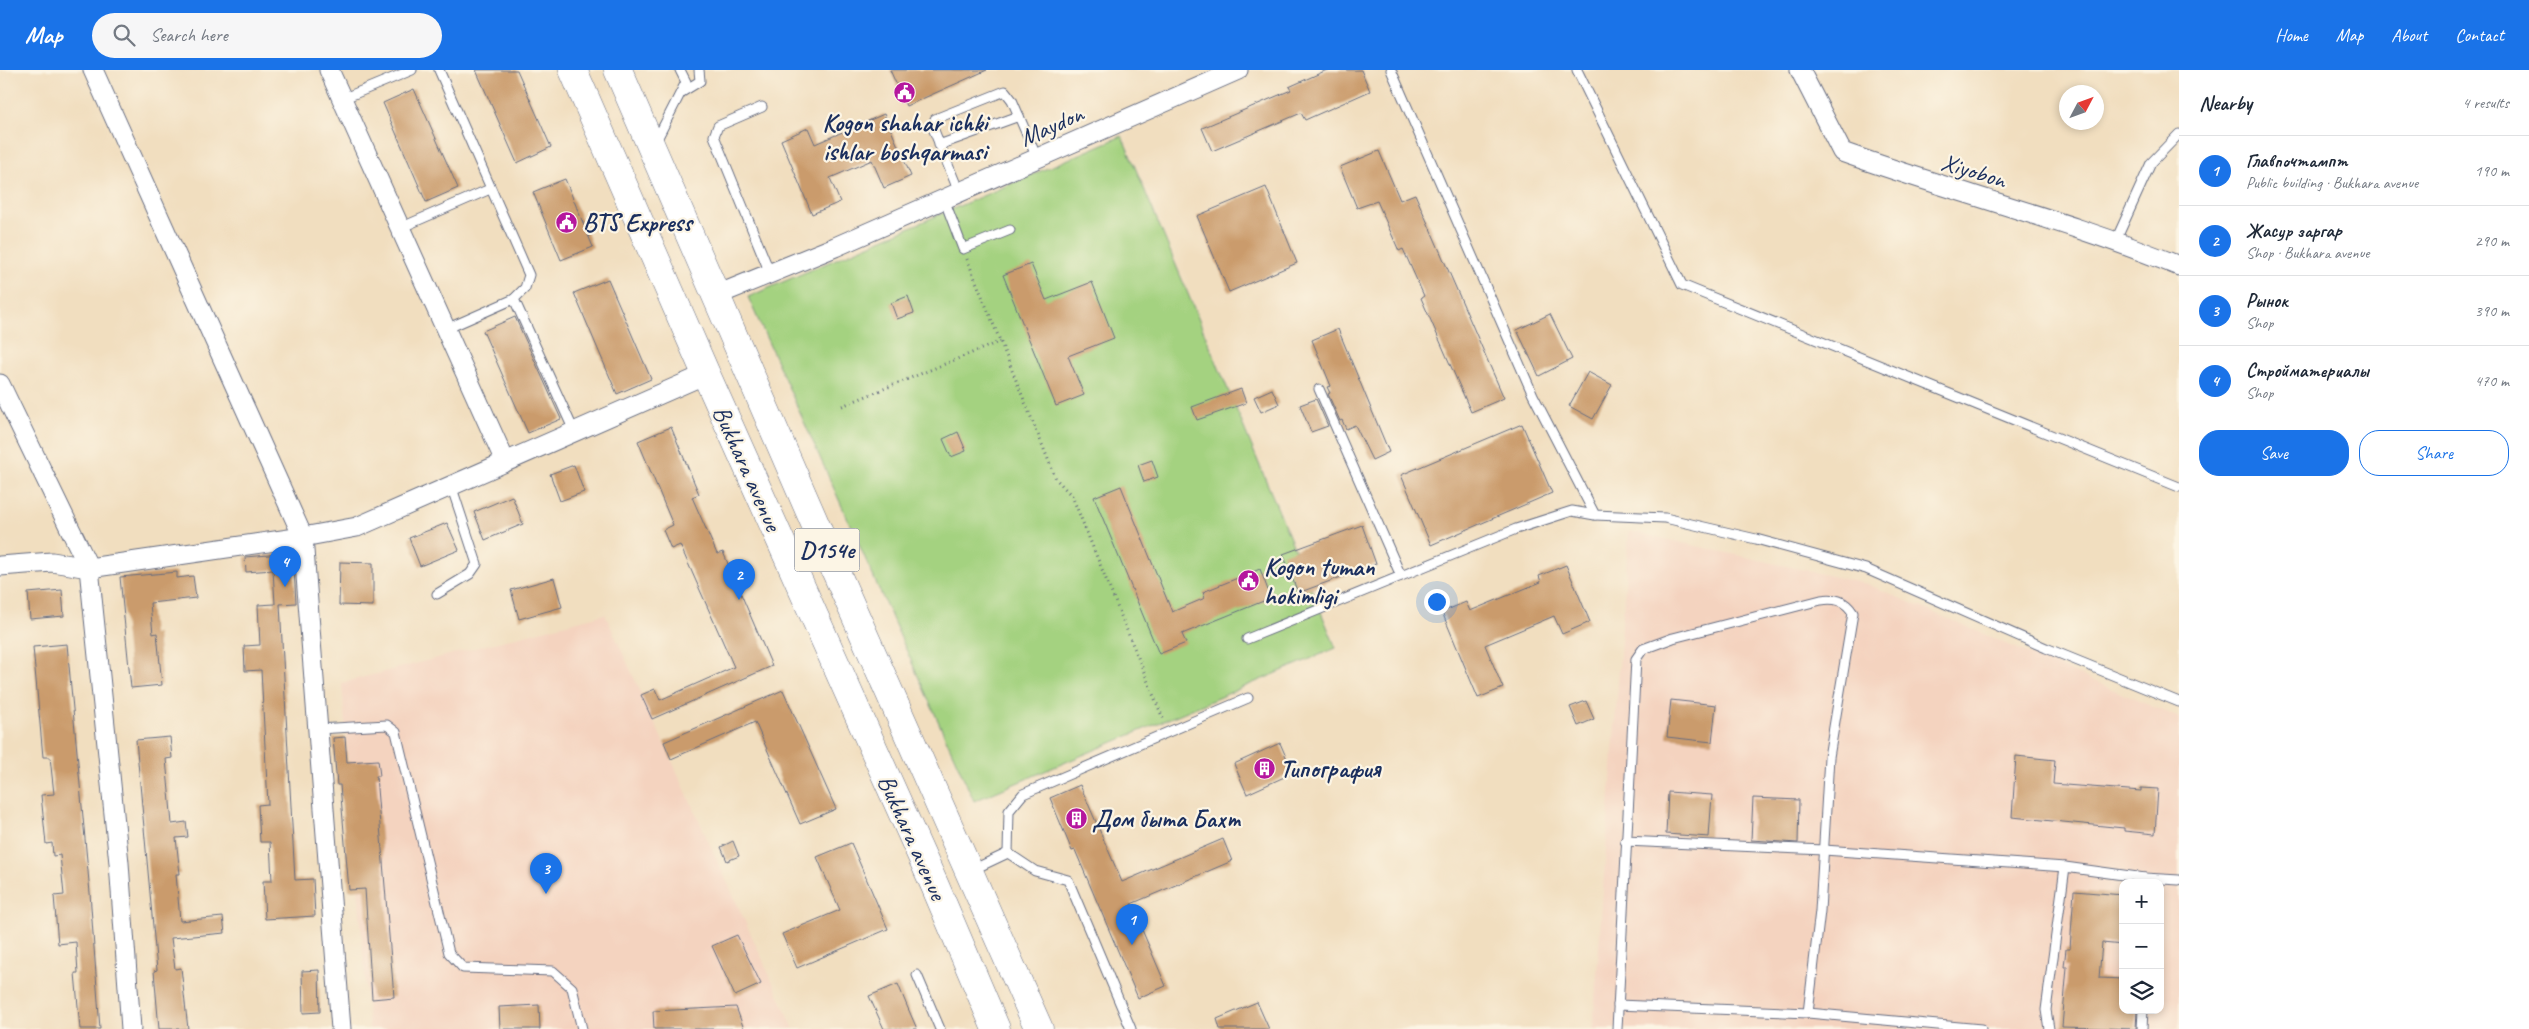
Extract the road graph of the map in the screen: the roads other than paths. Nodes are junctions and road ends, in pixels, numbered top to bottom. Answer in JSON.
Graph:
{"nodes":[{"id":1,"x":93,"y":70,"type":"edge"},
{"id":2,"x":329,"y":70,"type":"edge"},
{"id":3,"x":412,"y":70,"type":"edge"},
{"id":4,"x":439,"y":70,"type":"edge"},
{"id":5,"x":573,"y":70,"type":"edge"},
{"id":6,"x":618,"y":70,"type":"edge"},
{"id":7,"x":680,"y":70,"type":"edge"},
{"id":8,"x":699,"y":70,"type":"edge"},
{"id":9,"x":1238,"y":70,"type":"edge"},
{"id":10,"x":1391,"y":70,"type":"edge"},
{"id":11,"x":1577,"y":70,"type":"edge"},
{"id":12,"x":1800,"y":70,"type":"edge"},
{"id":13,"x":682,"y":92,"type":"junction"},
{"id":14,"x":342,"y":99,"type":"junction"},
{"id":15,"x":762,"y":107,"type":"dead end"},
{"id":16,"x":1019,"y":116,"type":"junction"},
{"id":17,"x":2179,"y":134,"type":"edge"},
{"id":18,"x":940,"y":145,"type":"junction"},
{"id":19,"x":652,"y":147,"type":"junction"},
{"id":20,"x":1037,"y":158,"type":"junction"},
{"id":21,"x":490,"y":189,"type":"junction"},
{"id":22,"x":952,"y":196,"type":"junction"},
{"id":23,"x":400,"y":228,"type":"junction"},
{"id":24,"x":1010,"y":230,"type":"dead end"},
{"id":25,"x":2116,"y":240,"type":"junction"},
{"id":26,"x":2179,"y":266,"type":"edge"},
{"id":27,"x":770,"y":273,"type":"junction"},
{"id":28,"x":717,"y":295,"type":"junction"},
{"id":29,"x":514,"y":299,"type":"junction"},
{"id":30,"x":679,"y":312,"type":"junction"},
{"id":31,"x":446,"y":329,"type":"junction"},
{"id":32,"x":706,"y":374,"type":"junction"},
{"id":33,"x":0,"y":384,"type":"edge"},
{"id":34,"x":1319,"y":389,"type":"dead end"},
{"id":35,"x":574,"y":431,"type":"junction"},
{"id":36,"x":505,"y":461,"type":"junction"},
{"id":37,"x":451,"y":485,"type":"junction"},
{"id":38,"x":2179,"y":487,"type":"edge"},
{"id":39,"x":1595,"y":515,"type":"junction"},
{"id":40,"x":303,"y":537,"type":"junction"},
{"id":41,"x":0,"y":566,"type":"edge"},
{"id":42,"x":89,"y":568,"type":"junction"},
{"id":43,"x":1401,"y":576,"type":"junction"},
{"id":44,"x":437,"y":594,"type":"dead end"},
{"id":45,"x":1247,"y":639,"type":"dead end"},
{"id":46,"x":1248,"y":698,"type":"dead end"},
{"id":47,"x":2179,"y":702,"type":"edge"},
{"id":48,"x":318,"y":729,"type":"junction"},
{"id":49,"x":1625,"y":841,"type":"junction"},
{"id":50,"x":1824,"y":850,"type":"junction"},
{"id":51,"x":1008,"y":853,"type":"junction"},
{"id":52,"x":2065,"y":867,"type":"junction"},
{"id":53,"x":970,"y":871,"type":"junction"},
{"id":54,"x":2141,"y":879,"type":"edge"},
{"id":55,"x":2164,"y":880,"type":"edge"},
{"id":56,"x":2179,"y":880,"type":"edge"},
{"id":57,"x":935,"y":886,"type":"junction"},
{"id":58,"x":917,"y":975,"type":"dead end"},
{"id":59,"x":1618,"y":1004,"type":"junction"},
{"id":60,"x":1808,"y":1013,"type":"junction"},
{"id":61,"x":2144,"y":1014,"type":"edge"},
{"id":62,"x":131,"y":1029,"type":"edge"},
{"id":63,"x":341,"y":1029,"type":"edge"},
{"id":64,"x":582,"y":1029,"type":"edge"},
{"id":65,"x":940,"y":1029,"type":"edge"},
{"id":66,"x":996,"y":1029,"type":"edge"},
{"id":67,"x":1039,"y":1029,"type":"edge"},
{"id":68,"x":1131,"y":1029,"type":"edge"},
{"id":69,"x":1617,"y":1029,"type":"edge"},
{"id":70,"x":1981,"y":1029,"type":"edge"},
{"id":71,"x":2050,"y":1029,"type":"edge"},
{"id":72,"x":2142,"y":1029,"type":"edge"}],
"edges":[{"from":1,"to":40,"type":"street"},
{"from":2,"to":14,"type":"street"},
{"from":3,"to":14,"type":"lane"},
{"from":4,"to":21,"type":"lane"},
{"from":5,"to":30,"type":"main road","name":"Bukhara avenue","number":"D154e"},
{"from":6,"to":19,"type":"main road","name":"Bukhara avenue","number":"D154e"},
{"from":7,"to":13,"type":"lane"},
{"from":8,"to":13,"type":"lane"},
{"from":9,"to":20,"type":"street","name":"Maydon"},
{"from":10,"to":39,"type":"lane"},
{"from":11,"to":38,"type":"lane"},
{"from":12,"to":25,"type":"street","name":"Xiyobon"},
{"from":13,"to":19,"type":"lane"},
{"from":14,"to":23,"type":"street"},
{"from":15,"to":27,"type":"lane"},
{"from":16,"to":18,"type":"lane"},
{"from":16,"to":18,"type":"lane"},
{"from":16,"to":20,"type":"lane"},
{"from":17,"to":25,"type":"lane"},
{"from":18,"to":22,"type":"lane"},
{"from":19,"to":28,"type":"main road","name":"Bukhara avenue","number":"D154e"},
{"from":20,"to":22,"type":"street","name":"Maydon"},
{"from":21,"to":23,"type":"lane"},
{"from":21,"to":29,"type":"lane"},
{"from":22,"to":24,"type":"lane"},
{"from":22,"to":27,"type":"street","name":"Maydon"},
{"from":23,"to":31,"type":"street"},
{"from":25,"to":26,"type":"street","name":"Xiyobon"},
{"from":27,"to":28,"type":"street","name":"Maydon"},
{"from":28,"to":30,"type":"main road"},
{"from":28,"to":53,"type":"main road","name":"Bukhara avenue","number":"D154e"},
{"from":29,"to":31,"type":"lane"},
{"from":29,"to":35,"type":"lane"},
{"from":30,"to":32,"type":"main road","name":"Bukhara avenue","number":"D154e"},
{"from":31,"to":36,"type":"street"},
{"from":32,"to":35,"type":"street"},
{"from":32,"to":57,"type":"main road","name":"Bukhara avenue","number":"D154e"},
{"from":33,"to":42,"type":"street"},
{"from":34,"to":43,"type":"lane"},
{"from":35,"to":36,"type":"street"},
{"from":36,"to":37,"type":"street"},
{"from":37,"to":40,"type":"street"},
{"from":37,"to":44,"type":"lane"},
{"from":39,"to":43,"type":"lane"},
{"from":39,"to":47,"type":"lane"},
{"from":40,"to":42,"type":"street"},
{"from":40,"to":48,"type":"street"},
{"from":41,"to":42,"type":"street"},
{"from":42,"to":62,"type":"street"},
{"from":43,"to":45,"type":"lane"},
{"from":46,"to":51,"type":"lane"},
{"from":48,"to":63,"type":"street"},
{"from":48,"to":64,"type":"lane"},
{"from":49,"to":50,"type":"lane"},
{"from":49,"to":50,"type":"lane"},
{"from":49,"to":59,"type":"lane"},
{"from":50,"to":52,"type":"lane"},
{"from":50,"to":60,"type":"lane"},
{"from":51,"to":53,"type":"lane"},
{"from":51,"to":68,"type":"lane"},
{"from":52,"to":54,"type":"lane"},
{"from":52,"to":71,"type":"lane"},
{"from":53,"to":57,"type":"main road"},
{"from":53,"to":67,"type":"main road","name":"Bukhara avenue","number":"D154e"},
{"from":55,"to":56,"type":"lane"},
{"from":57,"to":66,"type":"main road","name":"Bukhara avenue","number":"D154e"},
{"from":58,"to":65,"type":"lane"},
{"from":59,"to":60,"type":"lane"},
{"from":59,"to":69,"type":"lane"},
{"from":60,"to":70,"type":"lane"},
{"from":61,"to":72,"type":"lane"}]}
